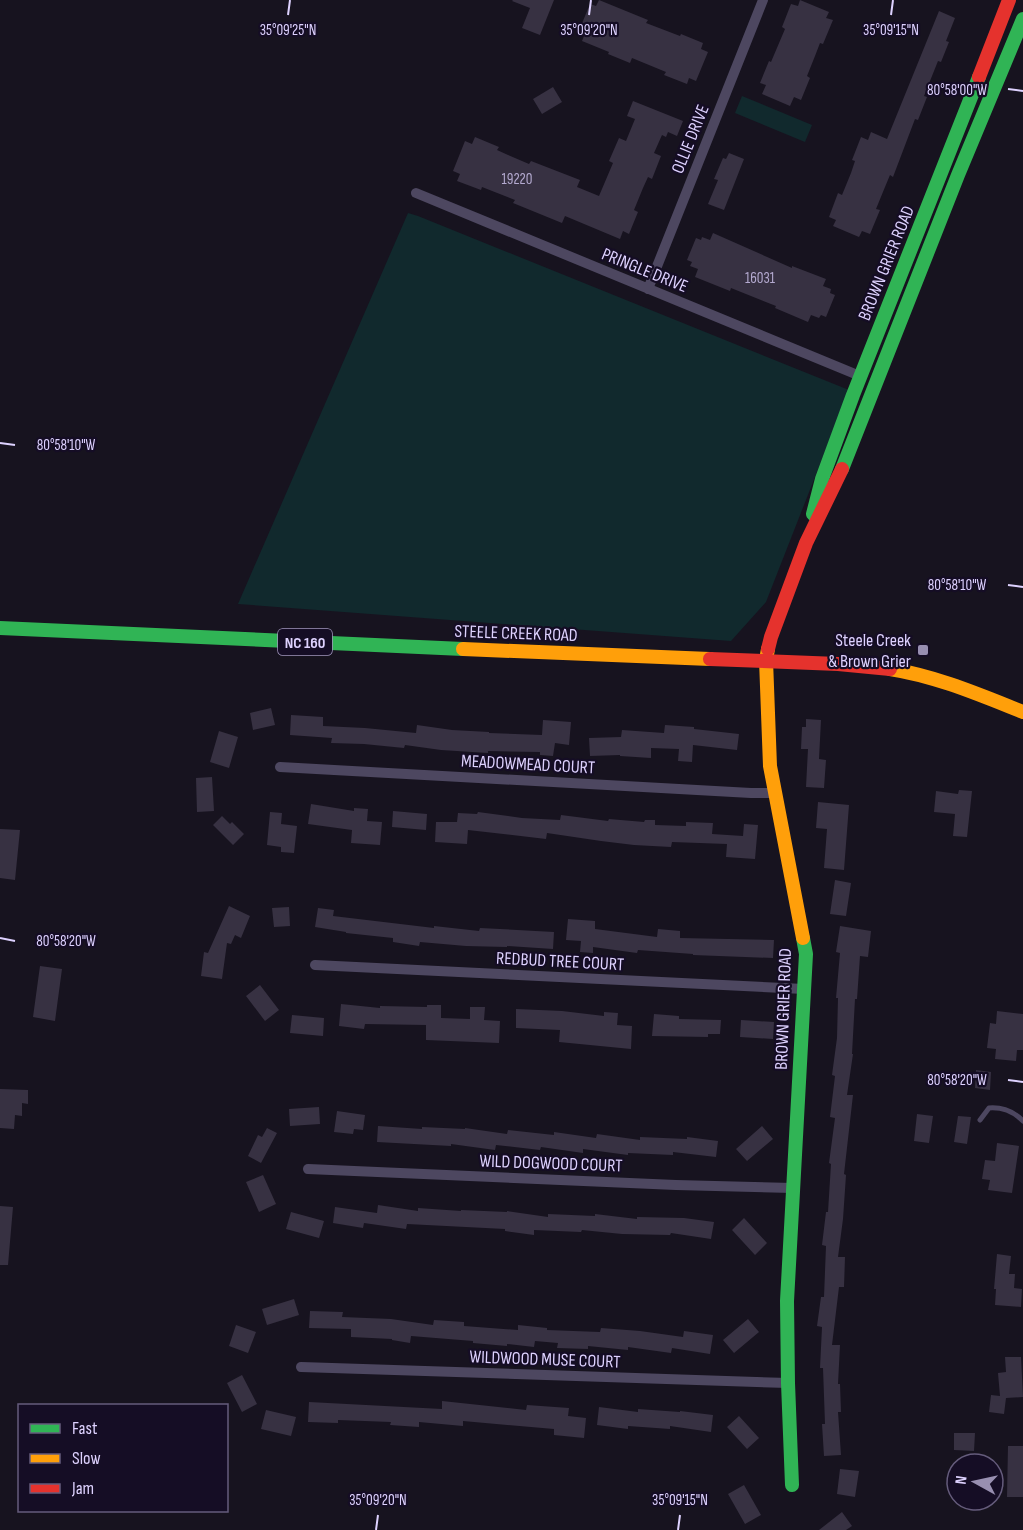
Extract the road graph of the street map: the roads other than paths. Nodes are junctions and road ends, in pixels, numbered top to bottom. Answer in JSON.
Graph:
{"nodes":[{"id":1,"x":763,"y":0,"type":"edge"},
{"id":2,"x":1010,"y":0,"type":"edge"},
{"id":3,"x":1023,"y":19,"type":"edge"},
{"id":4,"x":416,"y":194,"type":"dead end"},
{"id":5,"x":648,"y":289,"type":"junction"},
{"id":6,"x":860,"y":376,"type":"junction"},
{"id":7,"x":806,"y":543,"type":"junction"},
{"id":8,"x":0,"y":628,"type":"edge"},
{"id":9,"x":766,"y":660,"type":"junction"},
{"id":10,"x":1023,"y":712,"type":"edge"},
{"id":11,"x":280,"y":767,"type":"dead end"},
{"id":12,"x":774,"y":793,"type":"junction"},
{"id":13,"x":315,"y":965,"type":"dead end"},
{"id":14,"x":804,"y":989,"type":"junction"},
{"id":15,"x":980,"y":1120,"type":"dead end"},
{"id":16,"x":1023,"y":1121,"type":"edge"},
{"id":17,"x":308,"y":1169,"type":"dead end"},
{"id":18,"x":793,"y":1188,"type":"junction"},
{"id":19,"x":301,"y":1367,"type":"dead end"},
{"id":20,"x":788,"y":1383,"type":"junction"},
{"id":21,"x":792,"y":1485,"type":"dead end"}],
"edges":[{"from":1,"to":5,"type":"street","name":"OLLIE DRIVE"},
{"from":2,"to":6,"type":"main road","name":"BROWN GRIER ROAD"},
{"from":3,"to":7,"type":"main road","name":"BROWN GRIER ROAD"},
{"from":4,"to":5,"type":"street","name":"PRINGLE DRIVE"},
{"from":5,"to":6,"type":"street","name":"PRINGLE DRIVE"},
{"from":6,"to":7,"type":"main road","name":"BROWN GRIER ROAD"},
{"from":7,"to":9,"type":"main road","name":"BROWN GRIER ROAD"},
{"from":8,"to":9,"type":"main road","name":"STEELE CREEK ROAD","number":"NC 160"},
{"from":9,"to":10,"type":"main road","name":"STEELE CREEK ROAD","number":"NC 160"},
{"from":9,"to":12,"type":"main road","name":"BROWN GRIER ROAD"},
{"from":11,"to":12,"type":"street","name":"MEADOWMEAD COURT"},
{"from":12,"to":14,"type":"main road","name":"BROWN GRIER ROAD"},
{"from":13,"to":14,"type":"street","name":"REDBUD TREE COURT"},
{"from":14,"to":18,"type":"main road","name":"BROWN GRIER ROAD"},
{"from":15,"to":16,"type":"lane"},
{"from":17,"to":18,"type":"street","name":"WILD DOGWOOD COURT"},
{"from":18,"to":20,"type":"main road","name":"BROWN GRIER ROAD"},
{"from":19,"to":20,"type":"street","name":"WILDWOOD MUSE COURT"},
{"from":20,"to":21,"type":"main road","name":"BROWN GRIER ROAD"}]}
